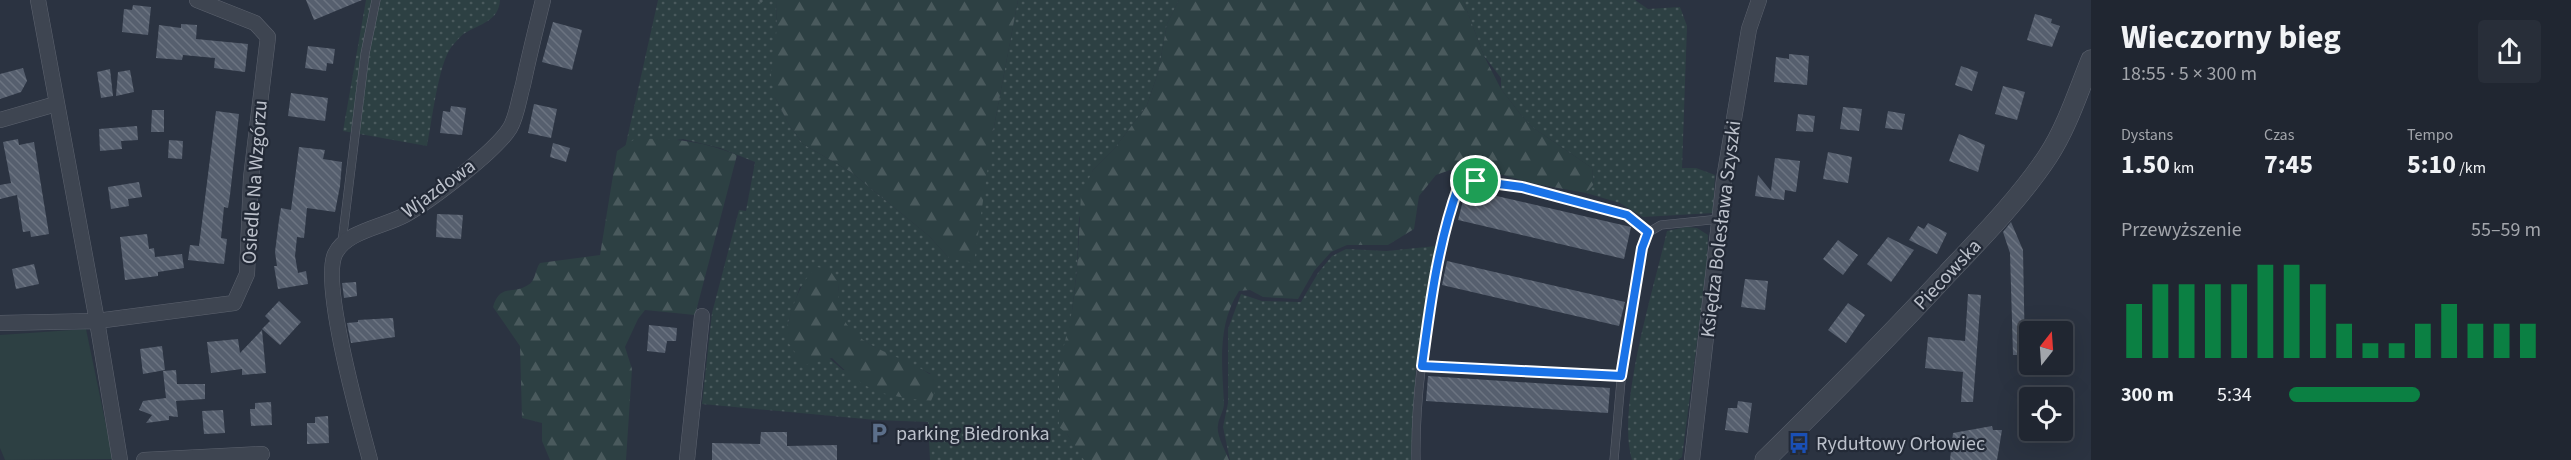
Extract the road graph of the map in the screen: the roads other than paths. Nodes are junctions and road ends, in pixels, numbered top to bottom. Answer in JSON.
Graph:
{"nodes":[{"id":1,"x":38,"y":0,"type":"edge"},
{"id":2,"x":197,"y":0,"type":"edge"},
{"id":3,"x":376,"y":0,"type":"edge"},
{"id":4,"x":543,"y":0,"type":"edge"},
{"id":5,"x":1759,"y":0,"type":"edge"},
{"id":6,"x":2091,"y":60,"type":"edge"},
{"id":7,"x":56,"y":104,"type":"junction"},
{"id":8,"x":0,"y":120,"type":"edge"},
{"id":9,"x":1720,"y":219,"type":"junction"},
{"id":10,"x":1648,"y":232,"type":"junction"},
{"id":11,"x":342,"y":242,"type":"junction"},
{"id":12,"x":702,"y":316,"type":"dead end"},
{"id":13,"x":97,"y":321,"type":"junction"},
{"id":14,"x":0,"y":323,"type":"edge"},
{"id":15,"x":1422,"y":366,"type":"junction"},
{"id":16,"x":1621,"y":376,"type":"junction"},
{"id":17,"x":262,"y":454,"type":"dead end"},
{"id":18,"x":120,"y":460,"type":"edge"},
{"id":19,"x":144,"y":460,"type":"edge"},
{"id":20,"x":370,"y":460,"type":"edge"},
{"id":21,"x":687,"y":460,"type":"edge"},
{"id":22,"x":1416,"y":460,"type":"edge"},
{"id":23,"x":1614,"y":460,"type":"edge"},
{"id":24,"x":1692,"y":460,"type":"edge"},
{"id":25,"x":1765,"y":460,"type":"edge"}],
"edges":[{"from":1,"to":7,"type":"street"},
{"from":2,"to":13,"type":"street","name":"Osiedle Na Wzgórzu"},
{"from":3,"to":11,"type":"lane"},
{"from":4,"to":11,"type":"street","name":"Wjazdowa"},
{"from":5,"to":9,"type":"street","name":"Księdza Bolesława Szyszki"},
{"from":6,"to":25,"type":"street","name":"Piecowska"},
{"from":7,"to":8,"type":"street"},
{"from":7,"to":13,"type":"street"},
{"from":9,"to":10,"type":"lane"},
{"from":9,"to":24,"type":"street","name":"Księdza Bolesława Szyszki"},
{"from":10,"to":15,"type":"lane"},
{"from":10,"to":16,"type":"lane"},
{"from":11,"to":20,"type":"street"},
{"from":12,"to":21,"type":"street"},
{"from":13,"to":14,"type":"street","name":"Osiedle Na Wzgórzu"},
{"from":13,"to":18,"type":"street"},
{"from":15,"to":16,"type":"lane"},
{"from":15,"to":22,"type":"lane"},
{"from":16,"to":23,"type":"lane"},
{"from":17,"to":19,"type":"street"}]}
